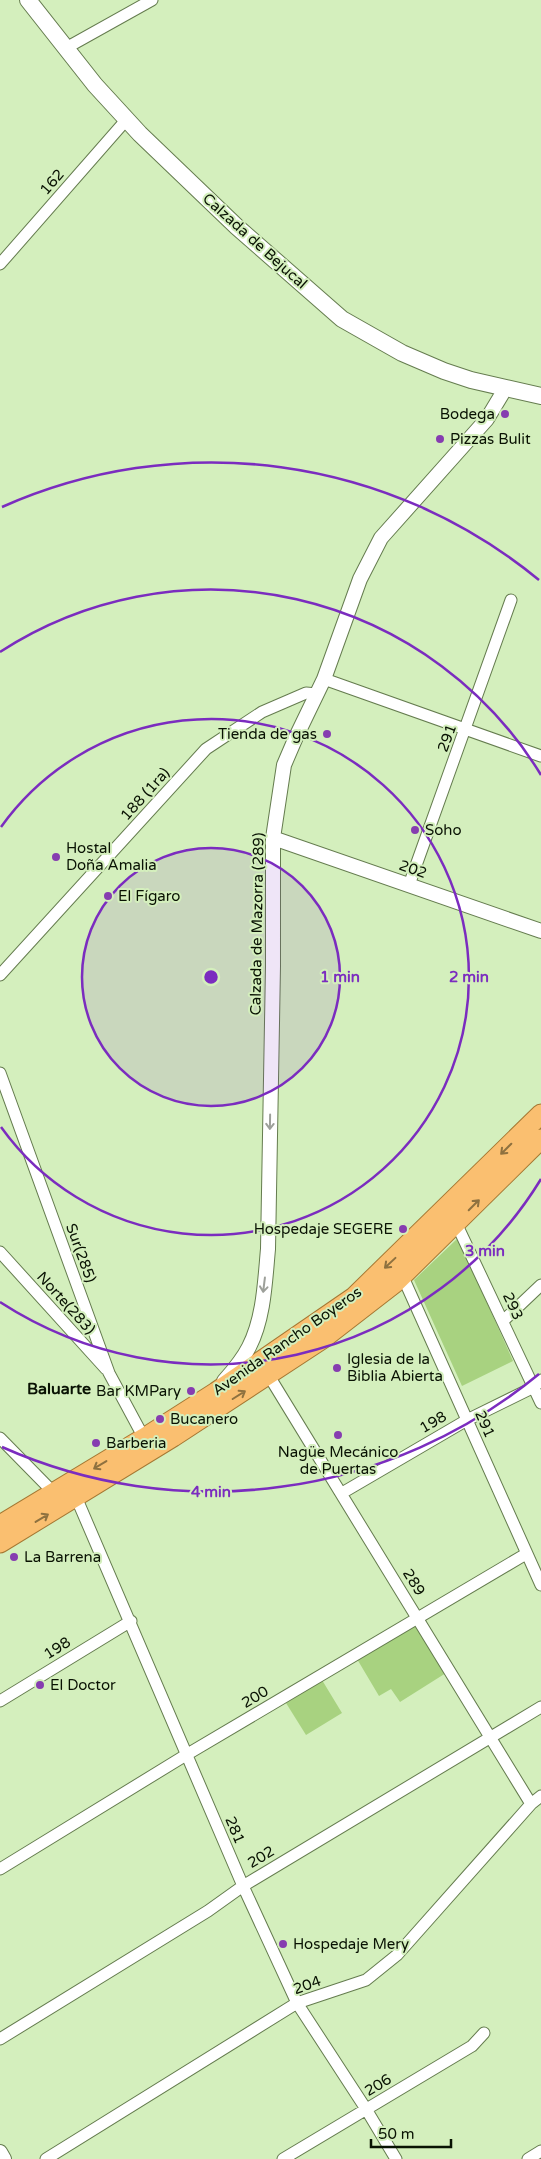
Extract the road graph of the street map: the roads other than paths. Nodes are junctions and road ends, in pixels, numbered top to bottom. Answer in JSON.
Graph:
{"nodes":[{"id":1,"x":28,"y":0,"type":"edge"},
{"id":2,"x":152,"y":0,"type":"edge"},
{"id":3,"x":66,"y":48,"type":"junction"},
{"id":4,"x":127,"y":119,"type":"junction"},
{"id":5,"x":0,"y":264,"type":"edge"},
{"id":6,"x":505,"y":389,"type":"junction"},
{"id":7,"x":541,"y":396,"type":"edge"},
{"id":8,"x":511,"y":600,"type":"dead end"},
{"id":9,"x":324,"y":679,"type":"junction"},
{"id":10,"x":317,"y":694,"type":"junction"},
{"id":11,"x":466,"y":731,"type":"junction"},
{"id":12,"x":541,"y":756,"type":"edge"},
{"id":13,"x":273,"y":838,"type":"junction"},
{"id":14,"x":409,"y":885,"type":"junction"},
{"id":15,"x":541,"y":931,"type":"edge"},
{"id":16,"x":0,"y":975,"type":"edge"},
{"id":17,"x":0,"y":1073,"type":"edge"},
{"id":18,"x":541,"y":1114,"type":"edge"},
{"id":19,"x":541,"y":1139,"type":"edge"},
{"id":20,"x":456,"y":1223,"type":"junction"},
{"id":21,"x":0,"y":1252,"type":"edge"},
{"id":22,"x":402,"y":1275,"type":"junction"},
{"id":23,"x":541,"y":1285,"type":"edge"},
{"id":24,"x":503,"y":1321,"type":"junction"},
{"id":25,"x":109,"y":1374,"type":"junction"},
{"id":26,"x":269,"y":1376,"type":"junction"},
{"id":27,"x":537,"y":1383,"type":"edge"},
{"id":28,"x":216,"y":1392,"type":"junction"},
{"id":29,"x":541,"y":1403,"type":"edge"},
{"id":30,"x":467,"y":1420,"type":"junction"},
{"id":31,"x":0,"y":1438,"type":"edge"},
{"id":32,"x":144,"y":1438,"type":"junction"},
{"id":33,"x":54,"y":1493,"type":"junction"},
{"id":34,"x":342,"y":1493,"type":"junction"},
{"id":35,"x":76,"y":1497,"type":"junction"},
{"id":36,"x":0,"y":1525,"type":"edge"},
{"id":37,"x":0,"y":1543,"type":"edge"},
{"id":38,"x":526,"y":1554,"type":"junction"},
{"id":39,"x":541,"y":1585,"type":"edge"},
{"id":40,"x":418,"y":1618,"type":"junction"},
{"id":41,"x":131,"y":1621,"type":"junction"},
{"id":42,"x":0,"y":1702,"type":"edge"},
{"id":43,"x":541,"y":1707,"type":"edge"},
{"id":44,"x":491,"y":1738,"type":"junction"},
{"id":45,"x":186,"y":1755,"type":"junction"},
{"id":46,"x":541,"y":1796,"type":"edge"},
{"id":47,"x":532,"y":1804,"type":"junction"},
{"id":48,"x":0,"y":1869,"type":"edge"},
{"id":49,"x":243,"y":1886,"type":"junction"},
{"id":50,"x":297,"y":2003,"type":"junction"},
{"id":51,"x":484,"y":2033,"type":"dead end"},
{"id":52,"x":0,"y":2039,"type":"edge"},
{"id":53,"x":366,"y":2109,"type":"junction"},
{"id":54,"x":541,"y":2151,"type":"edge"},
{"id":55,"x":0,"y":2152,"type":"edge"},
{"id":56,"x":4,"y":2159,"type":"edge"},
{"id":57,"x":46,"y":2159,"type":"edge"},
{"id":58,"x":283,"y":2159,"type":"edge"},
{"id":59,"x":396,"y":2159,"type":"edge"},
{"id":60,"x":528,"y":2159,"type":"edge"}],
"edges":[{"from":1,"to":3,"type":"main road","name":"Calzada de Bejucal"},
{"from":2,"to":3,"type":"street"},
{"from":3,"to":4,"type":"main road","name":"Calzada de Bejucal"},
{"from":4,"to":5,"type":"street","name":"162"},
{"from":4,"to":6,"type":"main road","name":"Calzada de Bejucal"},
{"from":6,"to":7,"type":"main road","name":"Calzada de Bejucal"},
{"from":6,"to":9,"type":"street","name":"Calzada de Mazorra (289)"},
{"from":8,"to":11,"type":"street","name":"291"},
{"from":9,"to":10,"type":"street","name":"Calzada de Mazorra (289)"},
{"from":9,"to":11,"type":"street"},
{"from":10,"to":13,"type":"street","name":"Calzada de Mazorra (289)"},
{"from":10,"to":16,"type":"street","name":"188 (1ra)"},
{"from":11,"to":12,"type":"street"},
{"from":11,"to":14,"type":"street","name":"291"},
{"from":13,"to":14,"type":"street","name":"202"},
{"from":13,"to":28,"type":"street","name":"Calzada de Mazorra (289)","one_way":true},
{"from":14,"to":15,"type":"street","name":"202"},
{"from":17,"to":25,"type":"street","name":"Sur(285)"},
{"from":18,"to":28,"type":"highway","name":"Avenida Rancho Boyeros","one_way":true},
{"from":20,"to":19,"type":"highway","name":"Avenida Rancho Boyeros","one_way":true},
{"from":20,"to":22,"type":"highway","name":"Avenida Rancho Boyeros"},
{"from":20,"to":24,"type":"street","name":"293"},
{"from":21,"to":25,"type":"street","name":"Norte(283)"},
{"from":22,"to":26,"type":"highway","name":"Avenida Rancho Boyeros"},
{"from":22,"to":30,"type":"street","name":"291"},
{"from":23,"to":24,"type":"street"},
{"from":24,"to":27,"type":"street","name":"293"},
{"from":25,"to":32,"type":"street","name":"Sur(285)"},
{"from":26,"to":34,"type":"street","name":"289"},
{"from":35,"to":26,"type":"highway","name":"Avenida Rancho Boyeros","one_way":true},
{"from":27,"to":29,"type":"street","name":"293"},
{"from":27,"to":30,"type":"street","name":"198"},
{"from":28,"to":32,"type":"highway","name":"Avenida Rancho Boyeros"},
{"from":30,"to":34,"type":"street","name":"198"},
{"from":30,"to":38,"type":"street","name":"291"},
{"from":31,"to":33,"type":"street"},
{"from":32,"to":33,"type":"highway","name":"Avenida Rancho Boyeros","one_way":true},
{"from":33,"to":36,"type":"highway","name":"Avenida Rancho Boyeros"},
{"from":34,"to":40,"type":"street","name":"289"},
{"from":37,"to":35,"type":"highway","name":"Avenida Rancho Boyeros","one_way":true},
{"from":35,"to":41,"type":"street","name":"281"},
{"from":38,"to":39,"type":"street","name":"291"},
{"from":38,"to":40,"type":"street","name":"200"},
{"from":40,"to":44,"type":"street","name":"289"},
{"from":40,"to":45,"type":"street","name":"200"},
{"from":41,"to":42,"type":"street","name":"198"},
{"from":41,"to":45,"type":"street","name":"281"},
{"from":43,"to":44,"type":"street","name":"202"},
{"from":44,"to":47,"type":"street","name":"289"},
{"from":44,"to":49,"type":"street","name":"202"},
{"from":45,"to":48,"type":"street","name":"200"},
{"from":45,"to":49,"type":"street","name":"281"},
{"from":46,"to":47,"type":"street","name":"204"},
{"from":47,"to":50,"type":"street","name":"204"},
{"from":49,"to":50,"type":"street","name":"281"},
{"from":49,"to":52,"type":"street","name":"202"},
{"from":50,"to":53,"type":"street","name":"281"},
{"from":50,"to":57,"type":"street","name":"204"},
{"from":51,"to":53,"type":"street","name":"206"},
{"from":53,"to":58,"type":"street","name":"206"},
{"from":53,"to":59,"type":"street","name":"281"},
{"from":54,"to":60,"type":"street"},
{"from":55,"to":56,"type":"street"}]}
